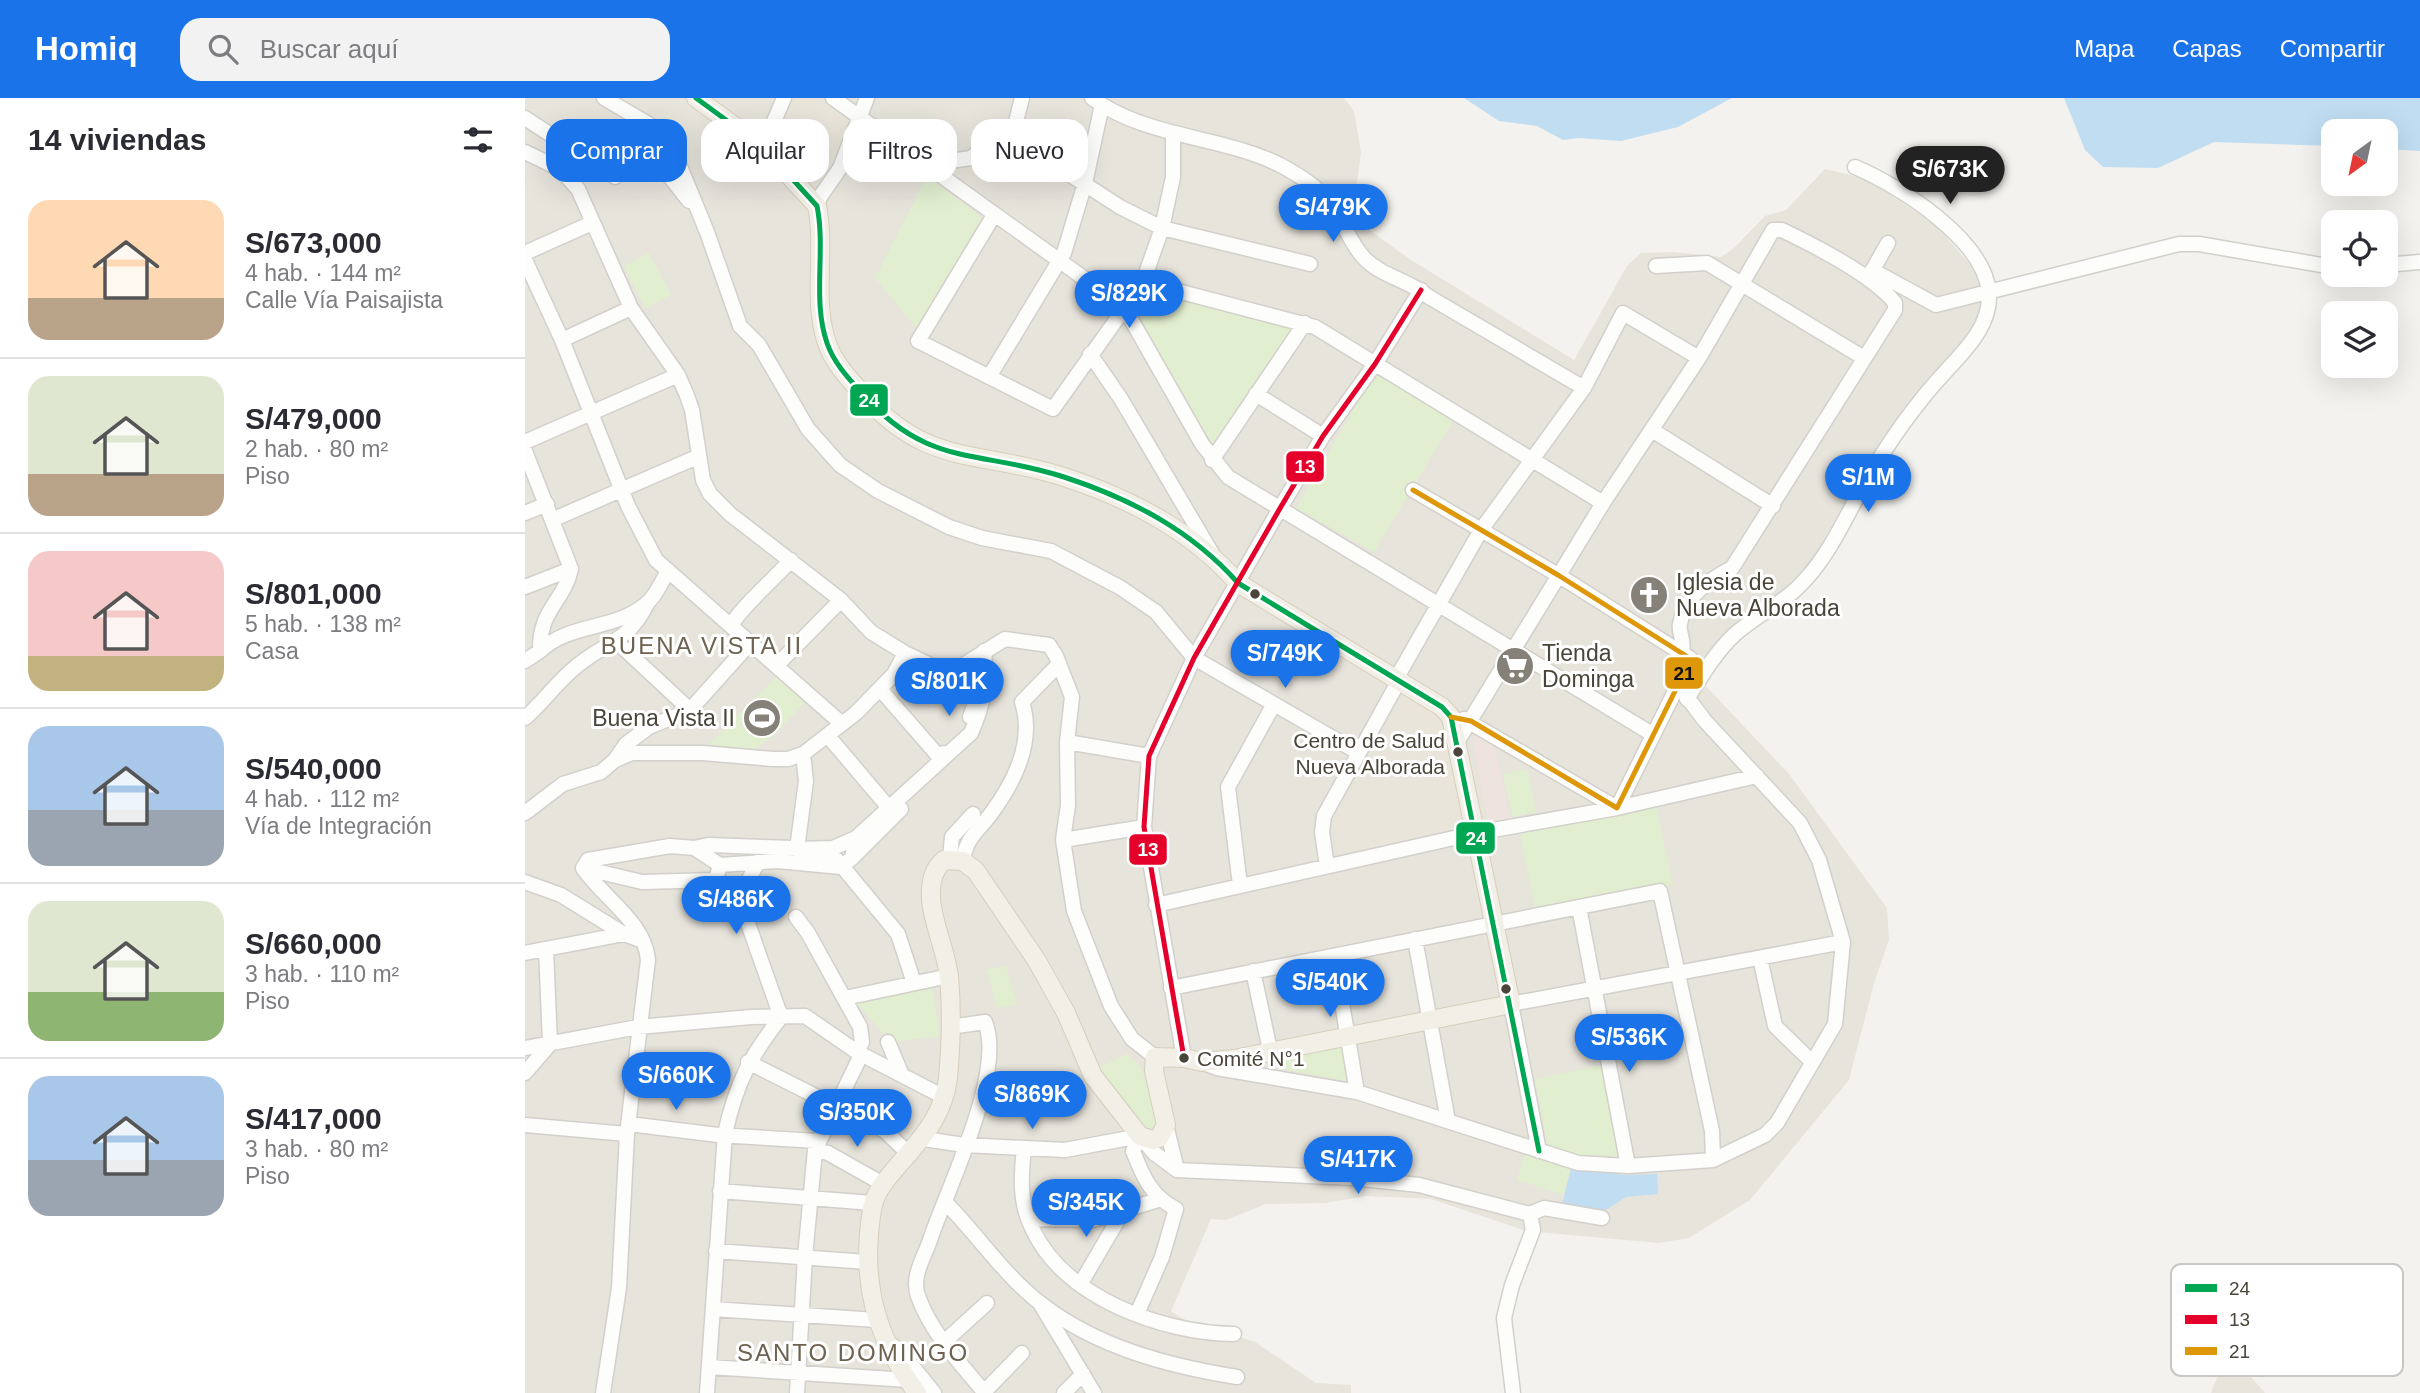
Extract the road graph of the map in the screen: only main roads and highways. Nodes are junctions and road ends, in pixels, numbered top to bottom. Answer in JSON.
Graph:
{"nodes":[{"id":1,"x":696,"y":98,"type":"edge"},
{"id":2,"x":912,"y":1387,"type":"edge"}],
"edges":[{"from":1,"to":2,"type":"main road"}]}
